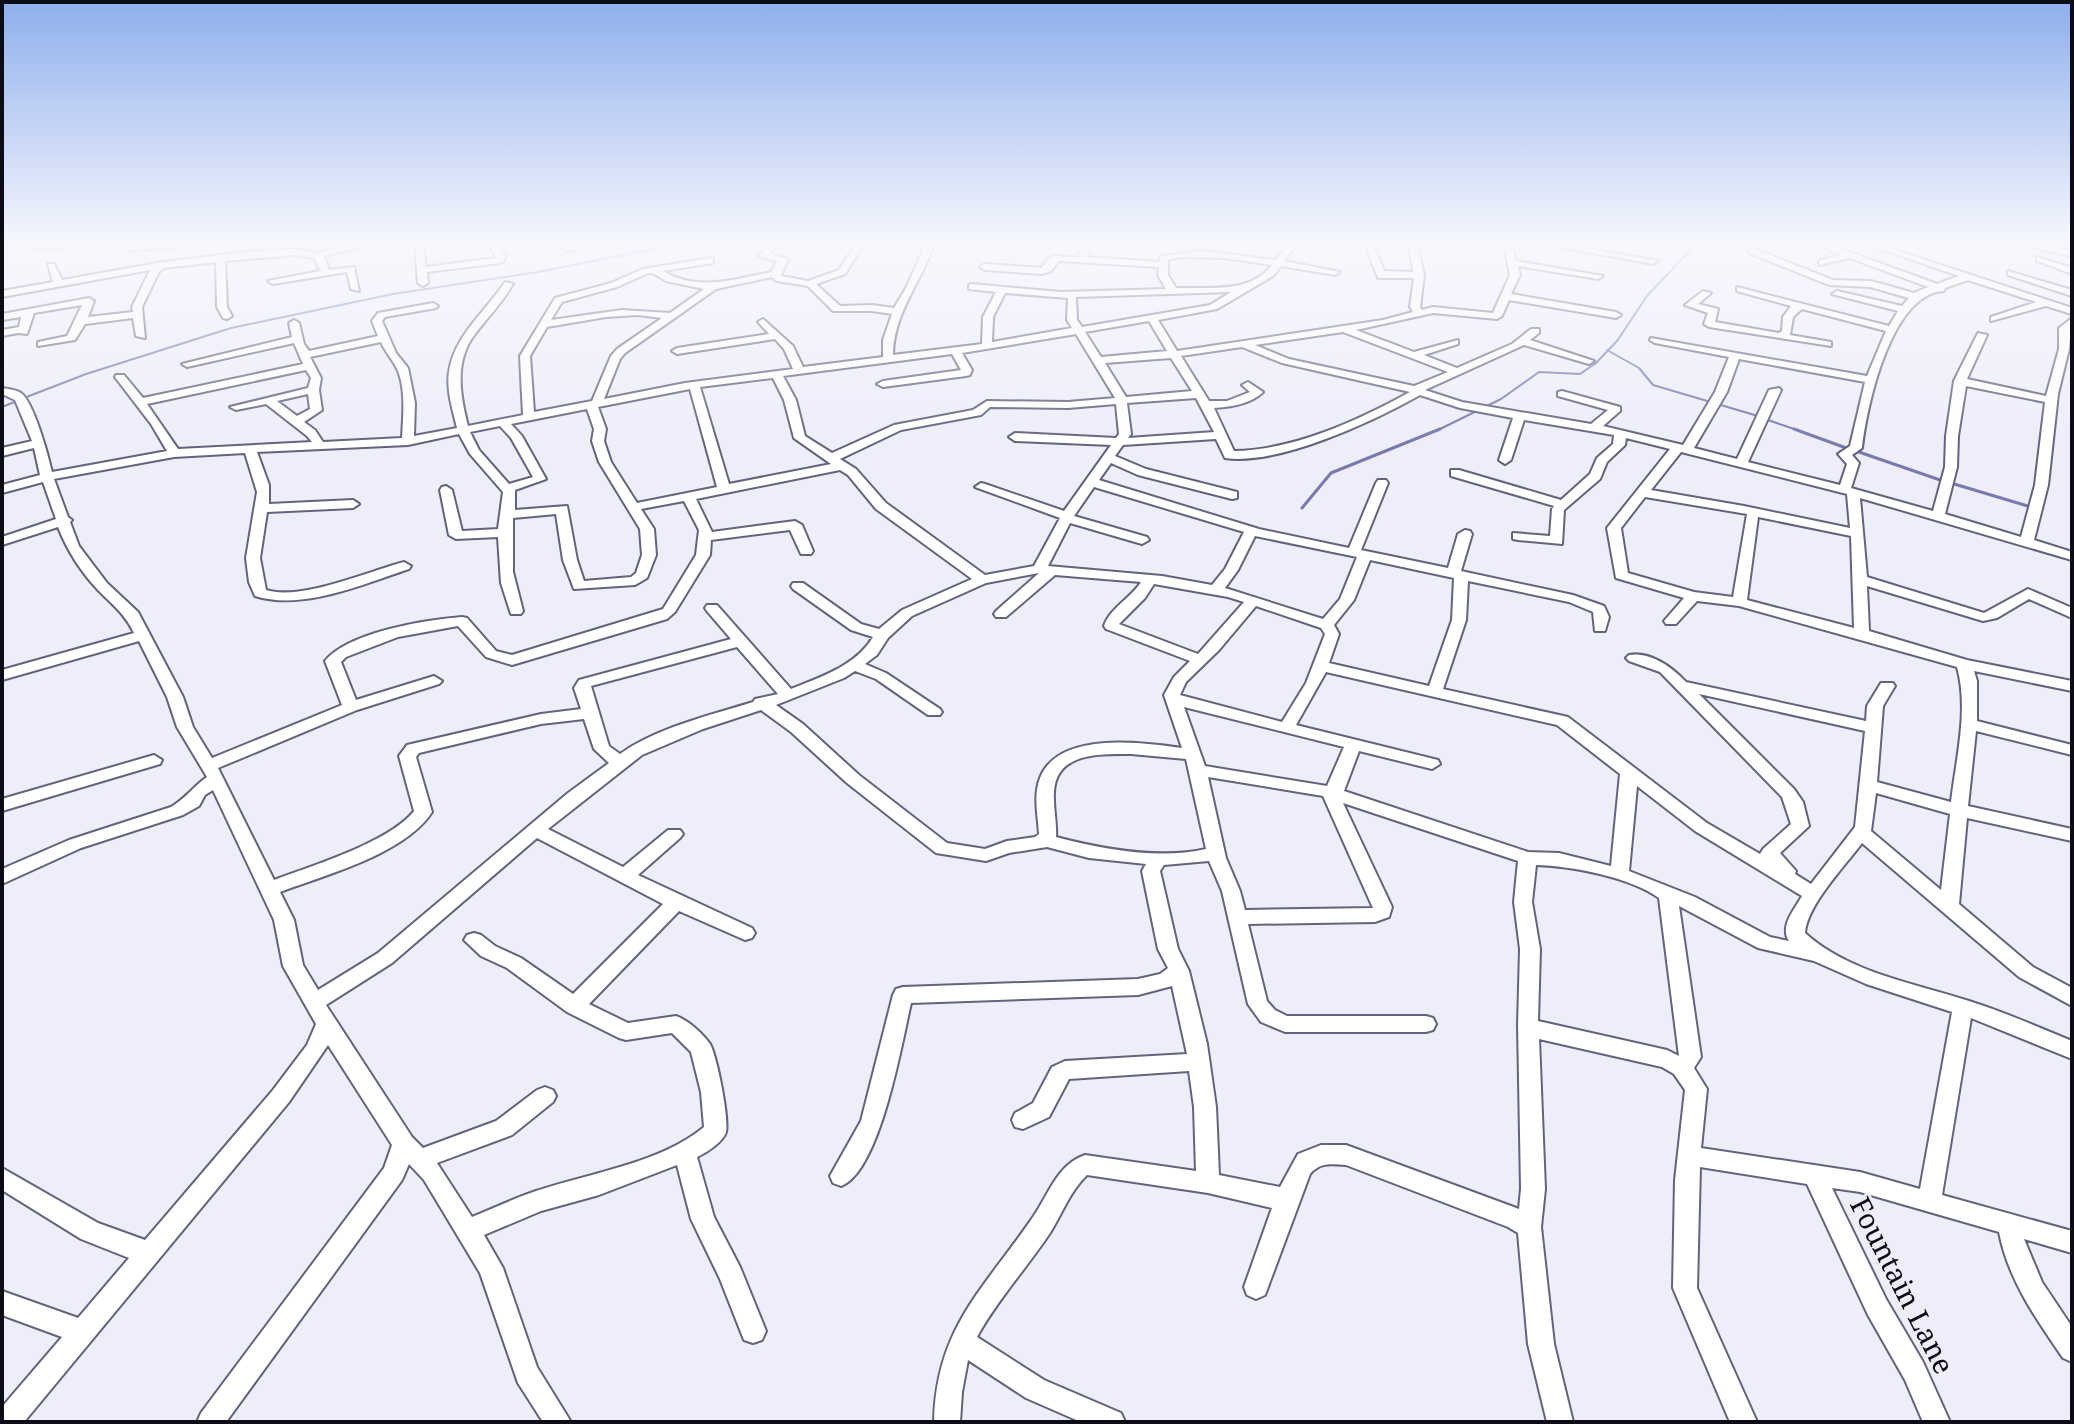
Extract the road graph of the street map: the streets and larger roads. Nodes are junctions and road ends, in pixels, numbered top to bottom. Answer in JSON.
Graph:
{"nodes":[{"id":1,"x":32,"y":310,"type":"edge"},
{"id":2,"x":85,"y":310,"type":"edge"},
{"id":3,"x":137,"y":310,"type":"edge"},
{"id":4,"x":224,"y":310,"type":"edge"},
{"id":5,"x":411,"y":310,"type":"edge"},
{"id":6,"x":490,"y":310,"type":"edge"},
{"id":7,"x":552,"y":310,"type":"edge"},
{"id":8,"x":623,"y":310,"type":"edge"},
{"id":9,"x":632,"y":310,"type":"edge"},
{"id":10,"x":679,"y":310,"type":"edge"},
{"id":11,"x":888,"y":310,"type":"edge"},
{"id":12,"x":990,"y":310,"type":"edge"},
{"id":13,"x":1070,"y":310,"type":"edge"},
{"id":14,"x":1194,"y":310,"type":"edge"},
{"id":15,"x":1431,"y":310,"type":"edge"},
{"id":16,"x":1438,"y":310,"type":"edge"},
{"id":17,"x":1499,"y":310,"type":"edge"},
{"id":18,"x":1589,"y":310,"type":"edge"},
{"id":19,"x":1713,"y":310,"type":"edge"},
{"id":20,"x":1792,"y":310,"type":"edge"},
{"id":21,"x":1823,"y":310,"type":"edge"},
{"id":22,"x":1906,"y":310,"type":"edge"},
{"id":23,"x":2021,"y":310,"type":"edge"},
{"id":24,"x":898,"y":312,"type":"joint"},
{"id":25,"x":27,"y":313,"type":"junction"},
{"id":26,"x":1419,"y":313,"type":"joint"},
{"id":27,"x":138,"y":314,"type":"junction"},
{"id":28,"x":1616,"y":315,"type":"dead end"},
{"id":29,"x":227,"y":316,"type":"dead end"},
{"id":30,"x":671,"y":316,"type":"junction"},
{"id":31,"x":2,"y":317,"type":"edge"},
{"id":32,"x":1152,"y":318,"type":"junction"},
{"id":33,"x":1995,"y":319,"type":"dead end"},
{"id":34,"x":81,"y":321,"type":"junction"},
{"id":35,"x":2072,"y":321,"type":"edge"},
{"id":36,"x":763,"y":322,"type":"dead end"},
{"id":37,"x":294,"y":323,"type":"dead end"},
{"id":38,"x":542,"y":325,"type":"junction"},
{"id":39,"x":1342,"y":328,"type":"junction"},
{"id":40,"x":1893,"y":330,"type":"junction"},
{"id":41,"x":1080,"y":331,"type":"junction"},
{"id":42,"x":1535,"y":331,"type":"dead end"},
{"id":43,"x":2,"y":333,"type":"edge"},
{"id":44,"x":1782,"y":335,"type":"junction"},
{"id":45,"x":1982,"y":335,"type":"dead end"},
{"id":46,"x":141,"y":336,"type":"dead end"},
{"id":47,"x":777,"y":336,"type":"junction"},
{"id":48,"x":385,"y":338,"type":"junction"},
{"id":49,"x":299,"y":339,"type":"junction"},
{"id":50,"x":1655,"y":340,"type":"dead end"},
{"id":51,"x":1522,"y":341,"type":"junction"},
{"id":52,"x":1454,"y":342,"type":"dead end"},
{"id":53,"x":42,"y":344,"type":"dead end"},
{"id":54,"x":1243,"y":344,"type":"junction"},
{"id":55,"x":1827,"y":344,"type":"dead end"},
{"id":56,"x":2068,"y":344,"type":"edge"},
{"id":57,"x":988,"y":346,"type":"junction"},
{"id":58,"x":955,"y":350,"type":"junction"},
{"id":59,"x":677,"y":351,"type":"dead end"},
{"id":60,"x":1176,"y":354,"type":"junction"},
{"id":61,"x":1417,"y":354,"type":"junction"},
{"id":62,"x":1735,"y":356,"type":"junction"},
{"id":63,"x":888,"y":359,"type":"junction"},
{"id":64,"x":1100,"y":360,"type":"junction"},
{"id":65,"x":308,"y":361,"type":"junction"},
{"id":66,"x":1589,"y":361,"type":"dead end"},
{"id":67,"x":187,"y":364,"type":"dead end"},
{"id":68,"x":799,"y":371,"type":"junction"},
{"id":69,"x":1458,"y":372,"type":"junction"},
{"id":70,"x":776,"y":374,"type":"junction"},
{"id":71,"x":120,"y":377,"type":"dead end"},
{"id":72,"x":1873,"y":380,"type":"junction"},
{"id":73,"x":1960,"y":381,"type":"junction"},
{"id":74,"x":883,"y":384,"type":"dead end"},
{"id":75,"x":694,"y":385,"type":"junction"},
{"id":76,"x":1248,"y":385,"type":"dead end"},
{"id":77,"x":313,"y":390,"type":"junction"},
{"id":78,"x":1418,"y":390,"type":"junction"},
{"id":79,"x":1775,"y":390,"type":"dead end"},
{"id":80,"x":2,"y":391,"type":"edge"},
{"id":81,"x":1562,"y":394,"type":"dead end"},
{"id":82,"x":1202,"y":400,"type":"junction"},
{"id":83,"x":2051,"y":400,"type":"junction"},
{"id":84,"x":270,"y":401,"type":"junction"},
{"id":85,"x":1121,"y":401,"type":"junction"},
{"id":86,"x":139,"y":402,"type":"junction"},
{"id":87,"x":594,"y":404,"type":"junction"},
{"id":88,"x":236,"y":407,"type":"dead end"},
{"id":89,"x":529,"y":417,"type":"junction"},
{"id":90,"x":1519,"y":418,"type":"junction"},
{"id":91,"x":297,"y":421,"type":"junction"},
{"id":92,"x":504,"y":423,"type":"junction"},
{"id":93,"x":1594,"y":428,"type":"junction"},
{"id":94,"x":464,"y":432,"type":"junction"},
{"id":95,"x":1620,"y":433,"type":"junction"},
{"id":96,"x":1219,"y":435,"type":"junction"},
{"id":97,"x":1015,"y":437,"type":"dead end"},
{"id":98,"x":408,"y":441,"type":"junction"},
{"id":99,"x":1122,"y":442,"type":"junction"},
{"id":100,"x":39,"y":443,"type":"junction"},
{"id":101,"x":321,"y":447,"type":"junction"},
{"id":102,"x":249,"y":448,"type":"junction"},
{"id":103,"x":1682,"y":450,"type":"junction"},
{"id":104,"x":2,"y":452,"type":"edge"},
{"id":105,"x":174,"y":453,"type":"junction"},
{"id":106,"x":1109,"y":458,"type":"junction"},
{"id":107,"x":1505,"y":460,"type":"dead end"},
{"id":108,"x":834,"y":462,"type":"junction"},
{"id":109,"x":1741,"y":464,"type":"junction"},
{"id":110,"x":1455,"y":473,"type":"dead end"},
{"id":111,"x":47,"y":477,"type":"junction"},
{"id":112,"x":1091,"y":482,"type":"junction"},
{"id":113,"x":1382,"y":483,"type":"dead end"},
{"id":114,"x":981,"y":487,"type":"dead end"},
{"id":115,"x":508,"y":488,"type":"junction"},
{"id":116,"x":2,"y":489,"type":"edge"},
{"id":117,"x":724,"y":489,"type":"junction"},
{"id":118,"x":446,"y":490,"type":"dead end"},
{"id":119,"x":1648,"y":492,"type":"junction"},
{"id":120,"x":1849,"y":492,"type":"junction"},
{"id":121,"x":1232,"y":495,"type":"dead end"},
{"id":122,"x":688,"y":496,"type":"junction"},
{"id":123,"x":353,"y":504,"type":"dead end"},
{"id":124,"x":1562,"y":504,"type":"junction"},
{"id":125,"x":634,"y":507,"type":"junction"},
{"id":126,"x":260,"y":508,"type":"junction"},
{"id":127,"x":1752,"y":513,"type":"junction"},
{"id":128,"x":507,"y":515,"type":"junction"},
{"id":129,"x":1938,"y":515,"type":"junction"},
{"id":130,"x":1066,"y":517,"type":"junction"},
{"id":131,"x":65,"y":520,"type":"junction"},
{"id":132,"x":505,"y":531,"type":"junction"},
{"id":133,"x":1251,"y":531,"type":"junction"},
{"id":134,"x":1465,"y":534,"type":"dead end"},
{"id":135,"x":1858,"y":534,"type":"junction"},
{"id":136,"x":1518,"y":536,"type":"dead end"},
{"id":137,"x":707,"y":537,"type":"junction"},
{"id":138,"x":1142,"y":540,"type":"dead end"},
{"id":139,"x":2,"y":541,"type":"edge"},
{"id":140,"x":2027,"y":543,"type":"junction"},
{"id":141,"x":806,"y":551,"type":"dead end"},
{"id":142,"x":1359,"y":556,"type":"junction"},
{"id":143,"x":2072,"y":556,"type":"edge"},
{"id":144,"x":404,"y":566,"type":"dead end"},
{"id":145,"x":1046,"y":570,"type":"junction"},
{"id":146,"x":1457,"y":574,"type":"junction"},
{"id":147,"x":1150,"y":579,"type":"junction"},
{"id":148,"x":1858,"y":579,"type":"junction"},
{"id":149,"x":982,"y":580,"type":"junction"},
{"id":150,"x":798,"y":586,"type":"dead end"},
{"id":151,"x":1216,"y":590,"type":"junction"},
{"id":152,"x":1693,"y":596,"type":"junction"},
{"id":153,"x":1252,"y":602,"type":"junction"},
{"id":154,"x":1739,"y":602,"type":"junction"},
{"id":155,"x":712,"y":608,"type":"dead end"},
{"id":156,"x":516,"y":611,"type":"dead end"},
{"id":157,"x":1001,"y":614,"type":"dead end"},
{"id":158,"x":2072,"y":614,"type":"edge"},
{"id":159,"x":1671,"y":621,"type":"dead end"},
{"id":160,"x":1326,"y":625,"type":"junction"},
{"id":161,"x":1600,"y":628,"type":"dead end"},
{"id":162,"x":1862,"y":634,"type":"junction"},
{"id":163,"x":143,"y":635,"type":"junction"},
{"id":164,"x":882,"y":635,"type":"junction"},
{"id":165,"x":741,"y":641,"type":"junction"},
{"id":166,"x":1634,"y":658,"type":"dead end"},
{"id":167,"x":1201,"y":660,"type":"junction"},
{"id":168,"x":1964,"y":664,"type":"junction"},
{"id":169,"x":855,"y":665,"type":"junction"},
{"id":170,"x":1321,"y":666,"type":"junction"},
{"id":171,"x":2,"y":675,"type":"edge"},
{"id":172,"x":434,"y":681,"type":"dead end"},
{"id":173,"x":1683,"y":686,"type":"junction"},
{"id":174,"x":1887,"y":686,"type":"dead end"},
{"id":175,"x":2072,"y":686,"type":"edge"},
{"id":176,"x":1435,"y":690,"type":"junction"},
{"id":177,"x":788,"y":696,"type":"junction"},
{"id":178,"x":1174,"y":700,"type":"junction"},
{"id":179,"x":761,"y":702,"type":"junction"},
{"id":180,"x":351,"y":707,"type":"junction"},
{"id":181,"x":934,"y":712,"type":"dead end"},
{"id":182,"x":590,"y":713,"type":"junction"},
{"id":183,"x":1968,"y":724,"type":"junction"},
{"id":184,"x":1287,"y":727,"type":"junction"},
{"id":185,"x":1873,"y":728,"type":"junction"},
{"id":186,"x":1354,"y":744,"type":"junction"},
{"id":187,"x":2072,"y":750,"type":"edge"},
{"id":188,"x":1189,"y":755,"type":"junction"},
{"id":189,"x":154,"y":760,"type":"dead end"},
{"id":190,"x":621,"y":763,"type":"junction"},
{"id":191,"x":1432,"y":764,"type":"dead end"},
{"id":192,"x":212,"y":773,"type":"junction"},
{"id":193,"x":1629,"y":773,"type":"junction"},
{"id":194,"x":1868,"y":785,"type":"junction"},
{"id":195,"x":1332,"y":792,"type":"junction"},
{"id":196,"x":2,"y":805,"type":"edge"},
{"id":197,"x":1958,"y":810,"type":"junction"},
{"id":198,"x":536,"y":830,"type":"junction"},
{"id":199,"x":1861,"y":832,"type":"junction"},
{"id":200,"x":674,"y":834,"type":"dead end"},
{"id":201,"x":2072,"y":835,"type":"edge"},
{"id":202,"x":1043,"y":840,"type":"junction"},
{"id":203,"x":1216,"y":853,"type":"junction"},
{"id":204,"x":1527,"y":858,"type":"junction"},
{"id":205,"x":1159,"y":859,"type":"junction"},
{"id":206,"x":627,"y":874,"type":"junction"},
{"id":207,"x":1619,"y":874,"type":"junction"},
{"id":208,"x":2,"y":877,"type":"edge"},
{"id":209,"x":267,"y":889,"type":"junction"},
{"id":210,"x":1806,"y":890,"type":"junction"},
{"id":211,"x":1668,"y":895,"type":"junction"},
{"id":212,"x":676,"y":902,"type":"junction"},
{"id":213,"x":1949,"y":905,"type":"junction"},
{"id":214,"x":1238,"y":917,"type":"junction"},
{"id":215,"x":745,"y":933,"type":"dead end"},
{"id":216,"x":474,"y":940,"type":"dead end"},
{"id":217,"x":1814,"y":954,"type":"junction"},
{"id":218,"x":1179,"y":971,"type":"junction"},
{"id":219,"x":2072,"y":998,"type":"edge"},
{"id":220,"x":315,"y":1002,"type":"junction"},
{"id":221,"x":574,"y":1006,"type":"junction"},
{"id":222,"x":1963,"y":1007,"type":"junction"},
{"id":223,"x":327,"y":1024,"type":"junction"},
{"id":224,"x":1426,"y":1024,"type":"dead end"},
{"id":225,"x":1528,"y":1025,"type":"junction"},
{"id":226,"x":316,"y":1050,"type":"junction"},
{"id":227,"x":342,"y":1050,"type":"junction"},
{"id":228,"x":2072,"y":1050,"type":"edge"},
{"id":229,"x":1199,"y":1062,"type":"junction"},
{"id":230,"x":1682,"y":1068,"type":"junction"},
{"id":231,"x":545,"y":1096,"type":"dead end"},
{"id":232,"x":1023,"y":1120,"type":"dead end"},
{"id":233,"x":684,"y":1150,"type":"junction"},
{"id":234,"x":412,"y":1152,"type":"junction"},
{"id":235,"x":1690,"y":1156,"type":"junction"},
{"id":236,"x":1814,"y":1175,"type":"junction"},
{"id":237,"x":841,"y":1176,"type":"dead end"},
{"id":238,"x":2,"y":1178,"type":"edge"},
{"id":239,"x":1208,"y":1183,"type":"junction"},
{"id":240,"x":1288,"y":1197,"type":"junction"},
{"id":241,"x":1930,"y":1199,"type":"junction"},
{"id":242,"x":2009,"y":1225,"type":"junction"},
{"id":243,"x":1529,"y":1227,"type":"junction"},
{"id":244,"x":468,"y":1230,"type":"junction"},
{"id":245,"x":2072,"y":1242,"type":"edge"},
{"id":246,"x":148,"y":1252,"type":"junction"},
{"id":247,"x":1256,"y":1287,"type":"dead end"},
{"id":248,"x":2,"y":1303,"type":"edge"},
{"id":249,"x":81,"y":1331,"type":"junction"},
{"id":250,"x":753,"y":1331,"type":"dead end"},
{"id":251,"x":962,"y":1342,"type":"junction"},
{"id":252,"x":2072,"y":1349,"type":"edge"},
{"id":253,"x":7,"y":1422,"type":"edge"},
{"id":254,"x":210,"y":1422,"type":"edge"},
{"id":255,"x":558,"y":1422,"type":"edge"},
{"id":256,"x":947,"y":1422,"type":"edge"},
{"id":257,"x":1112,"y":1422,"type":"edge"},
{"id":258,"x":1560,"y":1422,"type":"edge"},
{"id":259,"x":1744,"y":1422,"type":"edge"},
{"id":260,"x":1937,"y":1422,"type":"edge"}],
"edges":[{"from":1,"to":25,"type":"street"},
{"from":2,"to":34,"type":"street"},
{"from":3,"to":27,"type":"street"},
{"from":4,"to":29,"type":"street"},
{"from":5,"to":48,"type":"street"},
{"from":6,"to":94,"type":"street"},
{"from":7,"to":38,"type":"street"},
{"from":8,"to":38,"type":"street"},
{"from":9,"to":30,"type":"street"},
{"from":10,"to":30,"type":"street"},
{"from":11,"to":24,"type":"street"},
{"from":12,"to":57,"type":"street"},
{"from":13,"to":41,"type":"street"},
{"from":14,"to":32,"type":"street"},
{"from":15,"to":26,"type":"street"},
{"from":16,"to":17,"type":"street"},
{"from":18,"to":28,"type":"street"},
{"from":19,"to":44,"type":"street"},
{"from":20,"to":44,"type":"street"},
{"from":21,"to":40,"type":"street"},
{"from":22,"to":40,"type":"street"},
{"from":23,"to":33,"type":"street"},
{"from":24,"to":63,"type":"street"},
{"from":25,"to":31,"type":"street"},
{"from":25,"to":43,"type":"street"},
{"from":26,"to":39,"type":"street"},
{"from":27,"to":34,"type":"street"},
{"from":27,"to":46,"type":"street"},
{"from":30,"to":87,"type":"street"},
{"from":32,"to":41,"type":"street"},
{"from":32,"to":60,"type":"street"},
{"from":34,"to":53,"type":"street"},
{"from":35,"to":56,"type":"street"},
{"from":36,"to":47,"type":"street"},
{"from":37,"to":49,"type":"street"},
{"from":38,"to":89,"type":"street"},
{"from":39,"to":54,"type":"street"},
{"from":39,"to":61,"type":"street"},
{"from":40,"to":72,"type":"street"},
{"from":41,"to":57,"type":"street"},
{"from":41,"to":64,"type":"street"},
{"from":42,"to":51,"type":"street"},
{"from":44,"to":55,"type":"street"},
{"from":45,"to":73,"type":"street"},
{"from":47,"to":59,"type":"street"},
{"from":47,"to":68,"type":"street"},
{"from":48,"to":65,"type":"street"},
{"from":48,"to":98,"type":"street"},
{"from":49,"to":65,"type":"street"},
{"from":49,"to":67,"type":"street"},
{"from":50,"to":62,"type":"street"},
{"from":51,"to":66,"type":"street"},
{"from":51,"to":69,"type":"street"},
{"from":52,"to":61,"type":"street"},
{"from":54,"to":60,"type":"street"},
{"from":54,"to":78,"type":"street"},
{"from":56,"to":83,"type":"street"},
{"from":57,"to":58,"type":"street"},
{"from":58,"to":63,"type":"street"},
{"from":58,"to":74,"type":"street"},
{"from":60,"to":64,"type":"street"},
{"from":60,"to":82,"type":"street"},
{"from":61,"to":69,"type":"street"},
{"from":62,"to":72,"type":"street"},
{"from":62,"to":103,"type":"street"},
{"from":63,"to":68,"type":"street"},
{"from":64,"to":85,"type":"street"},
{"from":65,"to":77,"type":"street"},
{"from":65,"to":86,"type":"street"},
{"from":68,"to":70,"type":"street"},
{"from":69,"to":78,"type":"street"},
{"from":70,"to":75,"type":"street"},
{"from":70,"to":108,"type":"street"},
{"from":71,"to":86,"type":"street"},
{"from":72,"to":120,"type":"street"},
{"from":73,"to":83,"type":"street"},
{"from":73,"to":129,"type":"street"},
{"from":75,"to":87,"type":"street"},
{"from":75,"to":117,"type":"street"},
{"from":76,"to":82,"type":"street"},
{"from":77,"to":84,"type":"street"},
{"from":77,"to":91,"type":"street"},
{"from":78,"to":90,"type":"street"},
{"from":78,"to":96,"type":"street"},
{"from":79,"to":109,"type":"street"},
{"from":80,"to":100,"type":"street"},
{"from":81,"to":93,"type":"street"},
{"from":82,"to":85,"type":"street"},
{"from":82,"to":96,"type":"street"},
{"from":83,"to":140,"type":"street"},
{"from":84,"to":88,"type":"street"},
{"from":84,"to":91,"type":"street"},
{"from":85,"to":99,"type":"street"},
{"from":85,"to":108,"type":"street"},
{"from":86,"to":105,"type":"street"},
{"from":87,"to":89,"type":"street"},
{"from":87,"to":125,"type":"street"},
{"from":89,"to":92,"type":"street"},
{"from":90,"to":93,"type":"street"},
{"from":90,"to":107,"type":"street"},
{"from":91,"to":101,"type":"street"},
{"from":92,"to":94,"type":"street"},
{"from":92,"to":115,"type":"street"},
{"from":93,"to":95,"type":"street"},
{"from":94,"to":98,"type":"street"},
{"from":94,"to":115,"type":"street"},
{"from":95,"to":103,"type":"street"},
{"from":95,"to":124,"type":"street"},
{"from":96,"to":99,"type":"street"},
{"from":97,"to":99,"type":"street"},
{"from":98,"to":101,"type":"street"},
{"from":99,"to":106,"type":"street"},
{"from":100,"to":104,"type":"street"},
{"from":100,"to":111,"type":"street"},
{"from":101,"to":102,"type":"street"},
{"from":102,"to":105,"type":"street"},
{"from":102,"to":126,"type":"street"},
{"from":103,"to":109,"type":"street"},
{"from":103,"to":119,"type":"street"},
{"from":105,"to":111,"type":"street"},
{"from":106,"to":112,"type":"street"},
{"from":106,"to":121,"type":"street"},
{"from":108,"to":117,"type":"street"},
{"from":108,"to":149,"type":"street"},
{"from":109,"to":120,"type":"street"},
{"from":110,"to":124,"type":"street"},
{"from":111,"to":116,"type":"street"},
{"from":111,"to":131,"type":"street"},
{"from":112,"to":130,"type":"street"},
{"from":112,"to":133,"type":"street"},
{"from":113,"to":142,"type":"street"},
{"from":114,"to":130,"type":"street"},
{"from":115,"to":128,"type":"street"},
{"from":117,"to":122,"type":"street"},
{"from":118,"to":132,"type":"street"},
{"from":119,"to":127,"type":"street"},
{"from":119,"to":152,"type":"street"},
{"from":120,"to":129,"type":"street"},
{"from":120,"to":135,"type":"street"},
{"from":122,"to":125,"type":"street"},
{"from":122,"to":137,"type":"street"},
{"from":123,"to":126,"type":"street"},
{"from":124,"to":136,"type":"street"},
{"from":125,"to":128,"type":"street"},
{"from":126,"to":144,"type":"street"},
{"from":127,"to":135,"type":"street"},
{"from":127,"to":154,"type":"street"},
{"from":128,"to":132,"type":"street"},
{"from":129,"to":140,"type":"street"},
{"from":130,"to":138,"type":"street"},
{"from":130,"to":145,"type":"street"},
{"from":131,"to":139,"type":"street"},
{"from":131,"to":163,"type":"street"},
{"from":132,"to":156,"type":"street"},
{"from":133,"to":142,"type":"street"},
{"from":133,"to":151,"type":"street"},
{"from":134,"to":146,"type":"street"},
{"from":135,"to":148,"type":"street"},
{"from":137,"to":141,"type":"street"},
{"from":137,"to":180,"type":"street"},
{"from":140,"to":143,"type":"street"},
{"from":142,"to":146,"type":"street"},
{"from":142,"to":160,"type":"street"},
{"from":145,"to":147,"type":"street"},
{"from":145,"to":149,"type":"street"},
{"from":145,"to":157,"type":"street"},
{"from":146,"to":161,"type":"street"},
{"from":146,"to":176,"type":"street"},
{"from":147,"to":151,"type":"street"},
{"from":147,"to":167,"type":"street"},
{"from":148,"to":158,"type":"street"},
{"from":148,"to":162,"type":"street"},
{"from":149,"to":164,"type":"street"},
{"from":150,"to":164,"type":"street"},
{"from":151,"to":153,"type":"street"},
{"from":152,"to":154,"type":"street"},
{"from":152,"to":159,"type":"street"},
{"from":153,"to":160,"type":"street"},
{"from":153,"to":167,"type":"street"},
{"from":154,"to":162,"type":"street"},
{"from":155,"to":165,"type":"street"},
{"from":160,"to":170,"type":"street"},
{"from":162,"to":168,"type":"street"},
{"from":163,"to":171,"type":"street"},
{"from":163,"to":192,"type":"street"},
{"from":164,"to":169,"type":"street"},
{"from":165,"to":177,"type":"street"},
{"from":165,"to":182,"type":"street"},
{"from":166,"to":173,"type":"street"},
{"from":167,"to":178,"type":"street"},
{"from":168,"to":175,"type":"street"},
{"from":168,"to":183,"type":"street"},
{"from":169,"to":177,"type":"street"},
{"from":169,"to":181,"type":"street"},
{"from":170,"to":176,"type":"street"},
{"from":170,"to":184,"type":"street"},
{"from":172,"to":180,"type":"street"},
{"from":173,"to":185,"type":"street"},
{"from":173,"to":210,"type":"street"},
{"from":174,"to":185,"type":"street"},
{"from":176,"to":193,"type":"street"},
{"from":177,"to":179,"type":"street"},
{"from":178,"to":184,"type":"street"},
{"from":178,"to":188,"type":"street"},
{"from":179,"to":190,"type":"street"},
{"from":179,"to":202,"type":"street"},
{"from":180,"to":192,"type":"street"},
{"from":182,"to":190,"type":"street"},
{"from":182,"to":209,"type":"street"},
{"from":183,"to":187,"type":"street"},
{"from":183,"to":197,"type":"street"},
{"from":184,"to":186,"type":"street"},
{"from":185,"to":194,"type":"street"},
{"from":186,"to":191,"type":"street"},
{"from":186,"to":195,"type":"street"},
{"from":188,"to":195,"type":"street"},
{"from":188,"to":202,"type":"street"},
{"from":188,"to":203,"type":"street"},
{"from":189,"to":196,"type":"street"},
{"from":190,"to":198,"type":"street"},
{"from":192,"to":208,"type":"street"},
{"from":192,"to":209,"type":"street"},
{"from":193,"to":207,"type":"street"},
{"from":193,"to":210,"type":"street"},
{"from":194,"to":197,"type":"street"},
{"from":194,"to":199,"type":"street"},
{"from":195,"to":204,"type":"street"},
{"from":195,"to":214,"type":"street"},
{"from":197,"to":201,"type":"street"},
{"from":197,"to":213,"type":"street"},
{"from":198,"to":206,"type":"street"},
{"from":198,"to":220,"type":"street"},
{"from":199,"to":210,"type":"street"},
{"from":199,"to":213,"type":"street"},
{"from":200,"to":206,"type":"street"},
{"from":202,"to":205,"type":"street"},
{"from":203,"to":205,"type":"street"},
{"from":203,"to":214,"type":"street"},
{"from":204,"to":207,"type":"street"},
{"from":204,"to":225,"type":"street"},
{"from":205,"to":218,"type":"street"},
{"from":206,"to":212,"type":"street"},
{"from":207,"to":211,"type":"street"},
{"from":209,"to":220,"type":"street"},
{"from":210,"to":217,"type":"street"},
{"from":211,"to":217,"type":"street"},
{"from":211,"to":230,"type":"street"},
{"from":212,"to":215,"type":"street"},
{"from":212,"to":221,"type":"street"},
{"from":213,"to":219,"type":"street"},
{"from":214,"to":224,"type":"street"},
{"from":216,"to":221,"type":"street"},
{"from":217,"to":222,"type":"street"},
{"from":218,"to":229,"type":"street"},
{"from":218,"to":237,"type":"street"},
{"from":220,"to":223,"type":"street"},
{"from":221,"to":233,"type":"street"},
{"from":222,"to":228,"type":"street"},
{"from":222,"to":241,"type":"street"},
{"from":223,"to":226,"type":"street"},
{"from":223,"to":227,"type":"street"},
{"from":225,"to":230,"type":"street"},
{"from":225,"to":243,"type":"street"},
{"from":226,"to":227,"type":"street"},
{"from":226,"to":246,"type":"street"},
{"from":227,"to":234,"type":"street"},
{"from":229,"to":232,"type":"street"},
{"from":229,"to":239,"type":"street"},
{"from":230,"to":235,"type":"street"},
{"from":231,"to":234,"type":"street"},
{"from":233,"to":244,"type":"street"},
{"from":233,"to":250,"type":"street"},
{"from":234,"to":244,"type":"street"},
{"from":234,"to":254,"type":"street"},
{"from":235,"to":236,"type":"street"},
{"from":235,"to":259,"type":"street"},
{"from":236,"to":241,"type":"street"},
{"from":236,"to":260,"type":"street","name":"Fountain Lane"},
{"from":238,"to":246,"type":"street"},
{"from":239,"to":240,"type":"street"},
{"from":239,"to":251,"type":"street"},
{"from":240,"to":243,"type":"street"},
{"from":240,"to":247,"type":"street"},
{"from":241,"to":242,"type":"street"},
{"from":242,"to":245,"type":"street"},
{"from":242,"to":252,"type":"street"},
{"from":243,"to":258,"type":"street"},
{"from":244,"to":255,"type":"street"},
{"from":246,"to":249,"type":"street"},
{"from":248,"to":249,"type":"street"},
{"from":249,"to":253,"type":"street"},
{"from":251,"to":256,"type":"street"},
{"from":251,"to":257,"type":"street"}]}
